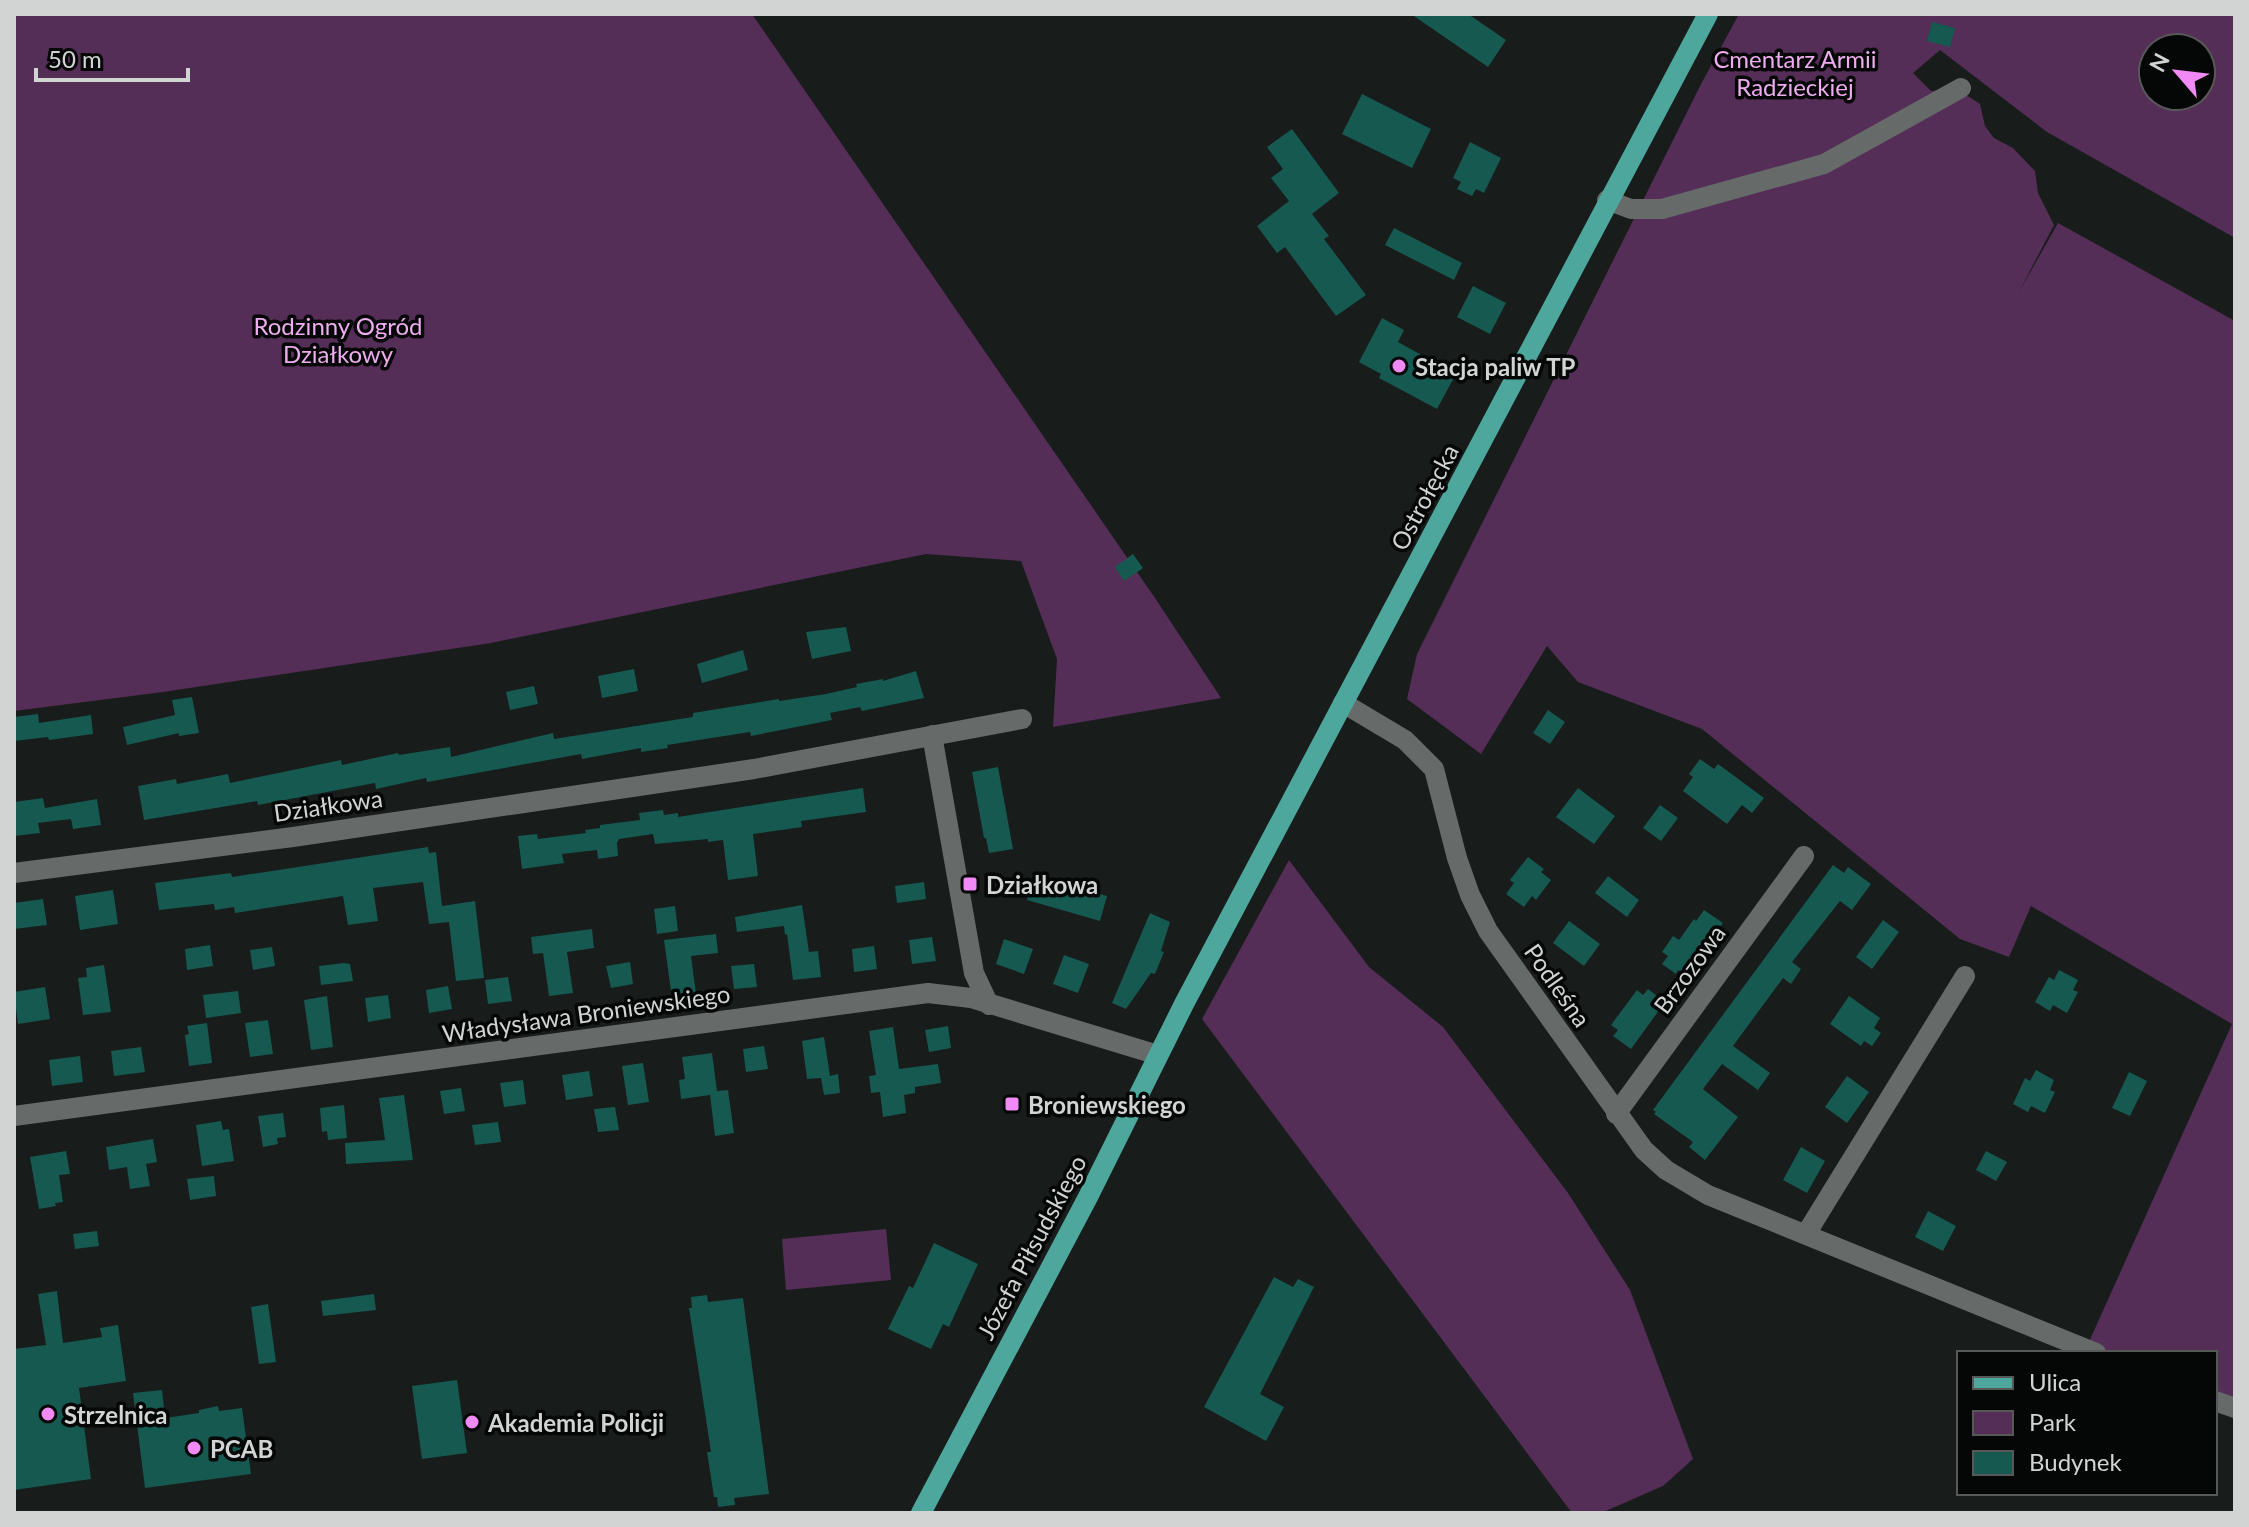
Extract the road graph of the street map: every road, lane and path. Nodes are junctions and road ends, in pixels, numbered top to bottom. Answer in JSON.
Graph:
{"nodes":[{"id":1,"x":1708,"y":14,"type":"edge"},
{"id":2,"x":1961,"y":88,"type":"dead end"},
{"id":3,"x":1607,"y":200,"type":"junction"},
{"id":4,"x":1343,"y":703,"type":"junction"},
{"id":5,"x":1022,"y":719,"type":"dead end"},
{"id":6,"x":932,"y":735,"type":"junction"},
{"id":7,"x":1804,"y":856,"type":"dead end"},
{"id":8,"x":14,"y":873,"type":"edge"},
{"id":9,"x":1965,"y":976,"type":"dead end"},
{"id":10,"x":1184,"y":1004,"type":"joint"},
{"id":11,"x":989,"y":1005,"type":"junction"},
{"id":12,"x":1158,"y":1055,"type":"junction"},
{"id":13,"x":1616,"y":1114,"type":"junction"},
{"id":14,"x":14,"y":1116,"type":"edge"},
{"id":15,"x":1806,"y":1234,"type":"junction"},
{"id":16,"x":2091,"y":1351,"type":"edge"},
{"id":17,"x":921,"y":1513,"type":"edge"}],
"edges":[{"from":1,"to":3,"type":"main road","name":"Ostrołęcka"},
{"from":2,"to":3,"type":"street"},
{"from":3,"to":4,"type":"main road","name":"Ostrołęcka"},
{"from":4,"to":10,"type":"main road","name":"Ostrołęcka"},
{"from":4,"to":13,"type":"street","name":"Podleśna"},
{"from":5,"to":6,"type":"street","name":"Działkowa"},
{"from":6,"to":8,"type":"street","name":"Działkowa"},
{"from":6,"to":11,"type":"street"},
{"from":7,"to":13,"type":"street","name":"Brzozowa"},
{"from":9,"to":15,"type":"street"},
{"from":10,"to":12,"type":"main road","name":"Józefa Piłsudskiego"},
{"from":11,"to":12,"type":"street","name":"Władysława Broniewskiego"},
{"from":11,"to":14,"type":"street","name":"Władysława Broniewskiego"},
{"from":12,"to":17,"type":"main road","name":"Józefa Piłsudskiego"},
{"from":13,"to":15,"type":"street","name":"Podleśna"},
{"from":15,"to":16,"type":"street","name":"Podleśna"}]}
